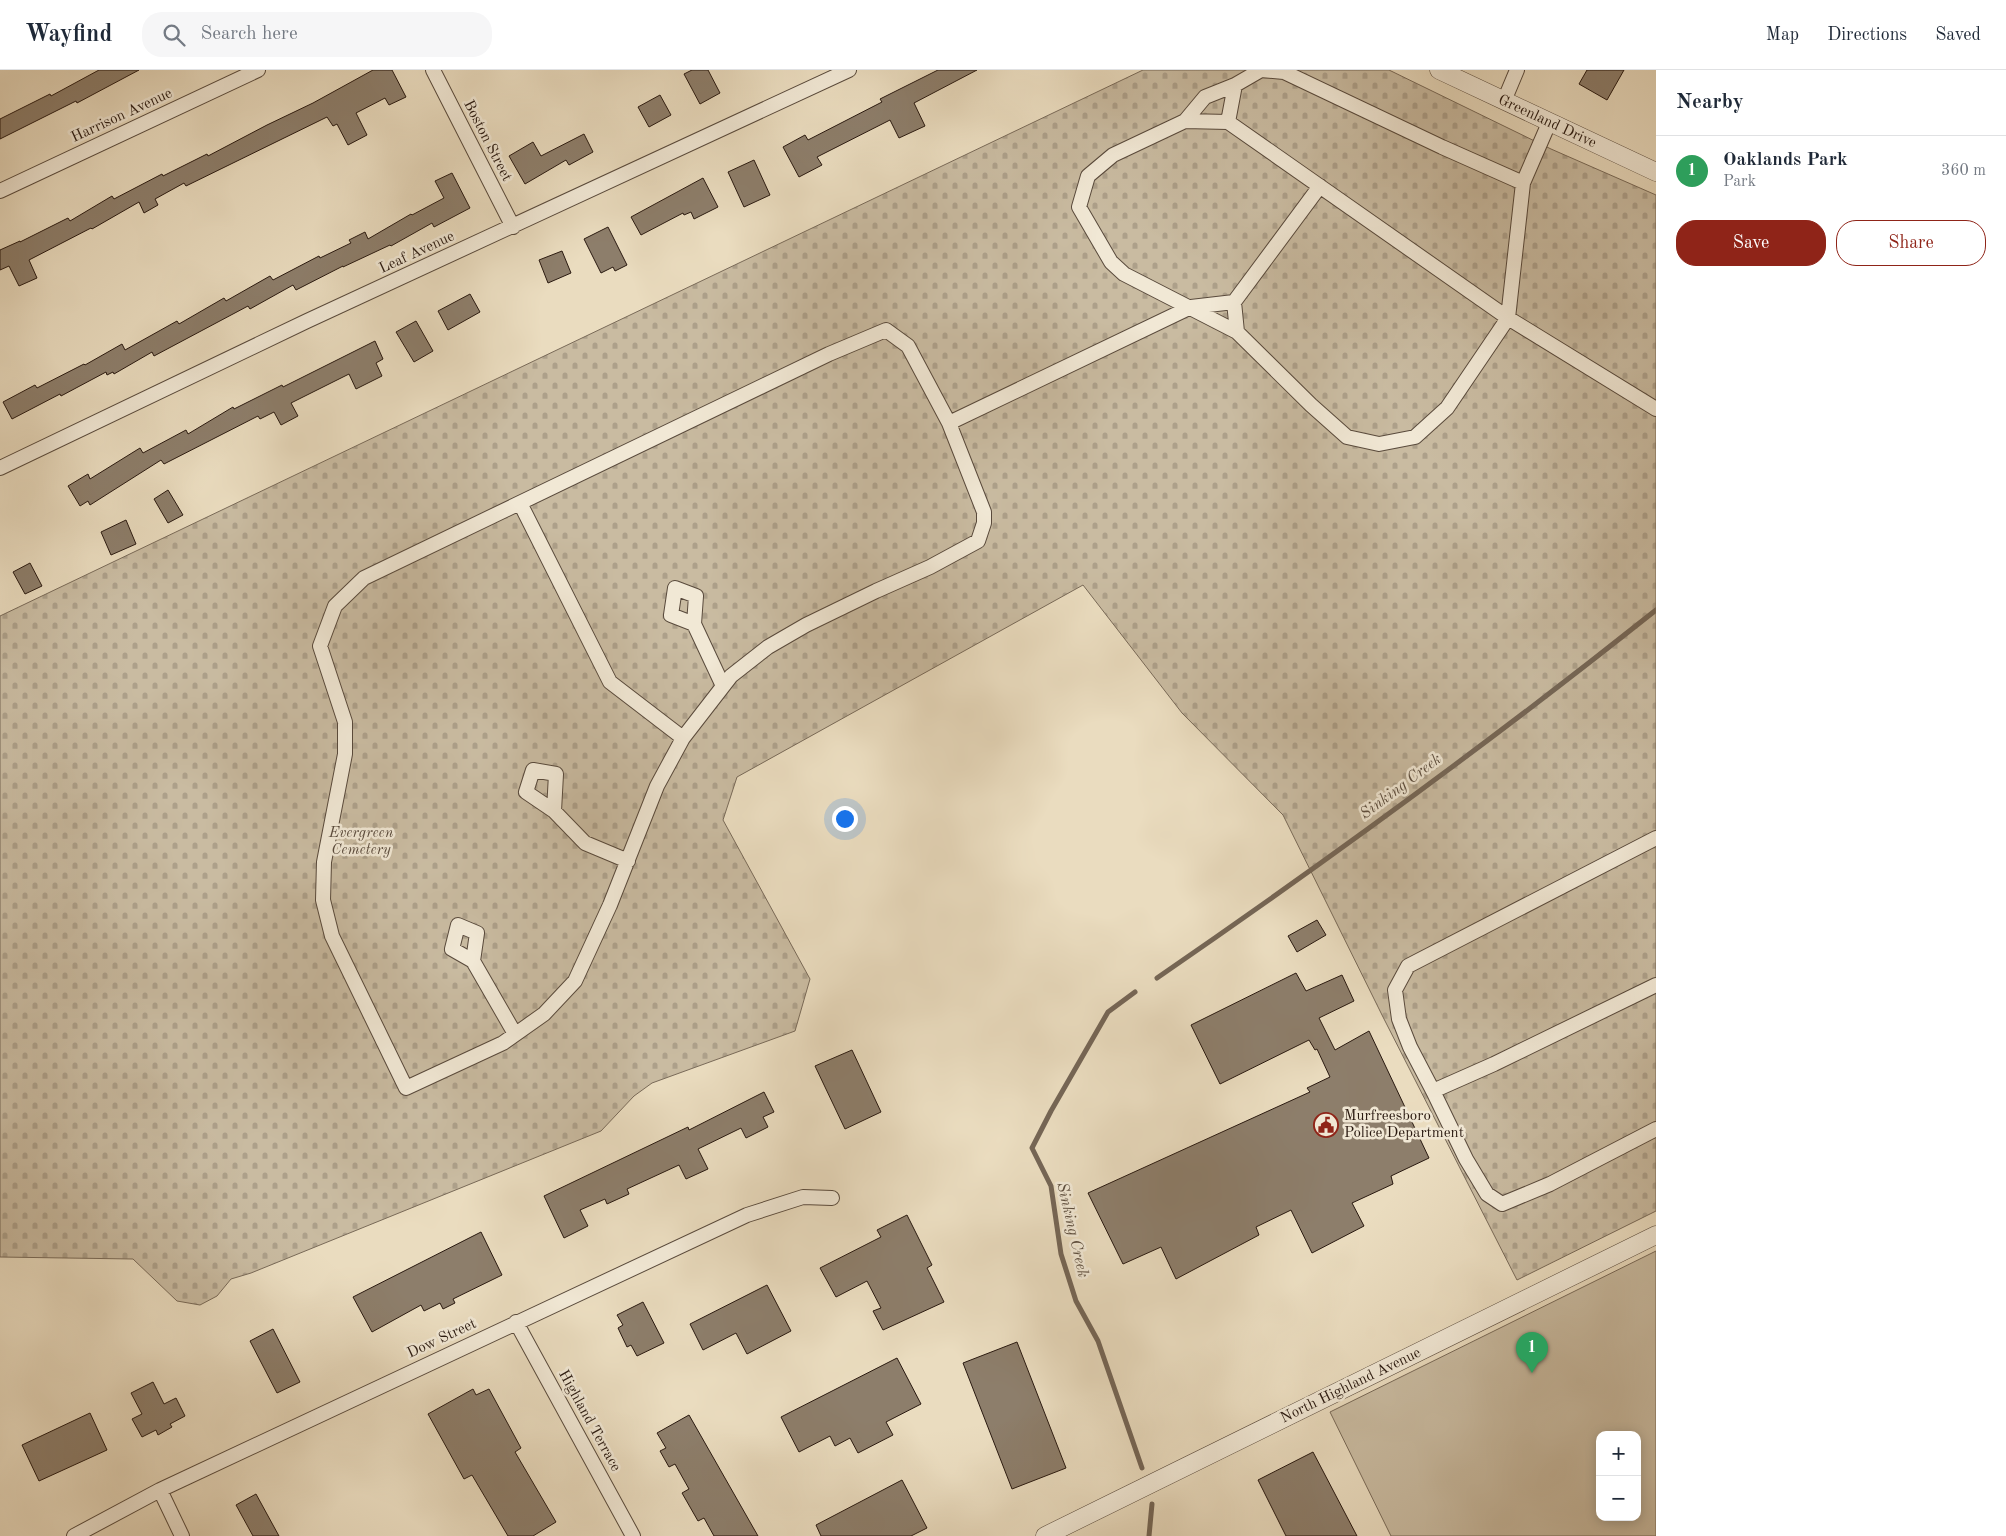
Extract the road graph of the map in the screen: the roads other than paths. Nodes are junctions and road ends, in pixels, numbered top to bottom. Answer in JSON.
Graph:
{"nodes":[{"id":1,"x":258,"y":70,"type":"edge"},
{"id":2,"x":433,"y":70,"type":"edge"},
{"id":3,"x":849,"y":70,"type":"edge"},
{"id":4,"x":1439,"y":70,"type":"edge"},
{"id":5,"x":1517,"y":70,"type":"edge"},
{"id":6,"x":1235,"y":85,"type":"junction"},
{"id":7,"x":1504,"y":101,"type":"junction"},
{"id":8,"x":1185,"y":121,"type":"junction"},
{"id":9,"x":1228,"y":122,"type":"junction"},
{"id":10,"x":1549,"y":123,"type":"junction"},
{"id":11,"x":1656,"y":172,"type":"edge"},
{"id":12,"x":1523,"y":183,"type":"junction"},
{"id":13,"x":1320,"y":186,"type":"junction"},
{"id":14,"x":0,"y":191,"type":"edge"},
{"id":15,"x":513,"y":227,"type":"junction"},
{"id":16,"x":1234,"y":302,"type":"junction"},
{"id":17,"x":1191,"y":307,"type":"junction"},
{"id":18,"x":1508,"y":318,"type":"junction"},
{"id":19,"x":1237,"y":332,"type":"junction"},
{"id":20,"x":1656,"y":409,"type":"edge"},
{"id":21,"x":949,"y":423,"type":"junction"},
{"id":22,"x":0,"y":468,"type":"edge"},
{"id":23,"x":520,"y":503,"type":"junction"},
{"id":24,"x":694,"y":624,"type":"dead end"},
{"id":25,"x":723,"y":686,"type":"junction"},
{"id":26,"x":683,"y":738,"type":"junction"},
{"id":27,"x":554,"y":811,"type":"dead end"},
{"id":28,"x":1656,"y":838,"type":"edge"},
{"id":29,"x":628,"y":861,"type":"junction"},
{"id":30,"x":473,"y":961,"type":"dead end"},
{"id":31,"x":1656,"y":985,"type":"edge"},
{"id":32,"x":515,"y":1034,"type":"junction"},
{"id":33,"x":1433,"y":1091,"type":"junction"},
{"id":34,"x":1656,"y":1129,"type":"edge"},
{"id":35,"x":832,"y":1198,"type":"dead end"},
{"id":36,"x":1656,"y":1236,"type":"edge"},
{"id":37,"x":516,"y":1322,"type":"junction"},
{"id":38,"x":160,"y":1490,"type":"junction"},
{"id":39,"x":74,"y":1536,"type":"edge"},
{"id":40,"x":182,"y":1536,"type":"edge"},
{"id":41,"x":633,"y":1536,"type":"edge"},
{"id":42,"x":1046,"y":1536,"type":"edge"}],
"edges":[{"from":1,"to":14,"type":"street","name":"Harrison Avenue"},
{"from":2,"to":15,"type":"street","name":"Boston Street"},
{"from":3,"to":15,"type":"street","name":"Leaf Avenue"},
{"from":4,"to":7,"type":"street","name":"Greenland Drive"},
{"from":5,"to":7,"type":"street"},
{"from":6,"to":8,"type":"street"},
{"from":6,"to":9,"type":"street"},
{"from":6,"to":12,"type":"street"},
{"from":7,"to":10,"type":"street","name":"Greenland Drive"},
{"from":8,"to":9,"type":"street"},
{"from":8,"to":17,"type":"street"},
{"from":9,"to":13,"type":"street"},
{"from":10,"to":11,"type":"street","name":"Greenland Drive"},
{"from":10,"to":12,"type":"street"},
{"from":12,"to":18,"type":"street"},
{"from":13,"to":16,"type":"street"},
{"from":13,"to":18,"type":"street"},
{"from":15,"to":22,"type":"street","name":"Leaf Avenue"},
{"from":16,"to":17,"type":"street"},
{"from":16,"to":19,"type":"street"},
{"from":17,"to":19,"type":"street"},
{"from":17,"to":21,"type":"street"},
{"from":18,"to":19,"type":"street"},
{"from":18,"to":20,"type":"street"},
{"from":21,"to":23,"type":"street"},
{"from":21,"to":25,"type":"street"},
{"from":23,"to":26,"type":"street"},
{"from":23,"to":32,"type":"street"},
{"from":24,"to":25,"type":"street"},
{"from":25,"to":26,"type":"street"},
{"from":26,"to":29,"type":"street"},
{"from":27,"to":29,"type":"street"},
{"from":28,"to":33,"type":"street"},
{"from":29,"to":32,"type":"street"},
{"from":30,"to":32,"type":"street"},
{"from":31,"to":33,"type":"street"},
{"from":33,"to":34,"type":"street"},
{"from":35,"to":37,"type":"street","name":"Dow Street"},
{"from":36,"to":42,"type":"street","name":"North Highland Avenue"},
{"from":37,"to":38,"type":"street","name":"Dow Street"},
{"from":37,"to":41,"type":"street","name":"Highland Terrace"},
{"from":38,"to":39,"type":"street","name":"Dow Street"},
{"from":38,"to":40,"type":"street"}]}
